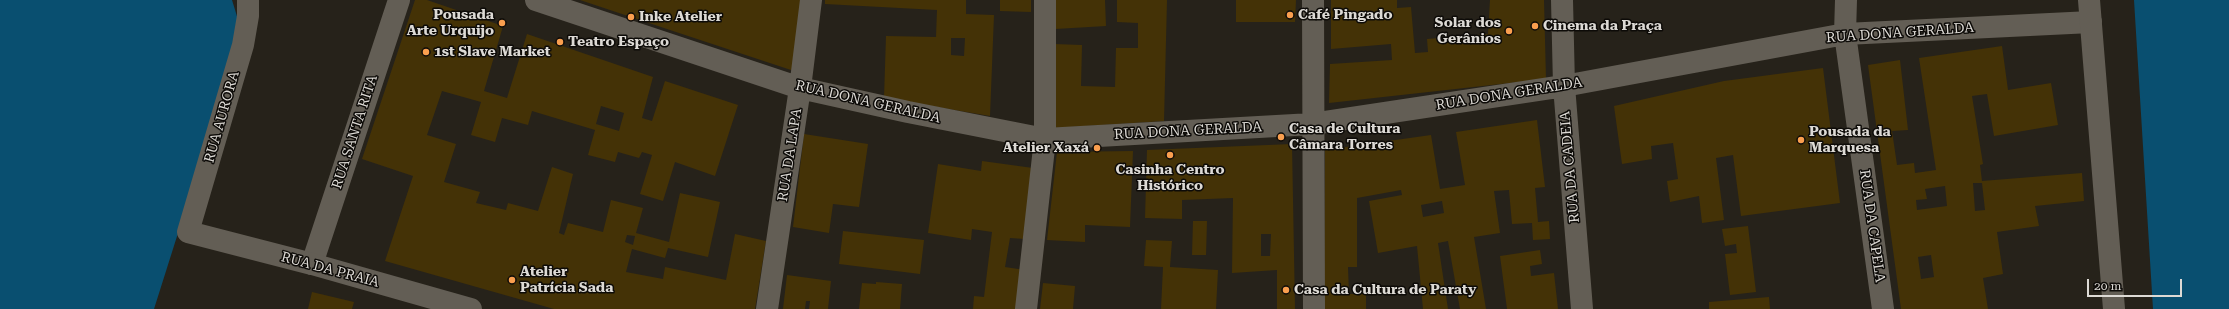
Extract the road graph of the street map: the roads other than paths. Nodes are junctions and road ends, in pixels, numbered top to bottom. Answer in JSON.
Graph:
{"nodes":[{"id":1,"x":248,"y":0,"type":"edge"},
{"id":2,"x":399,"y":0,"type":"edge"},
{"id":3,"x":536,"y":0,"type":"edge"},
{"id":4,"x":811,"y":0,"type":"edge"},
{"id":5,"x":1045,"y":0,"type":"edge"},
{"id":6,"x":1313,"y":0,"type":"edge"},
{"id":7,"x":1562,"y":0,"type":"edge"},
{"id":8,"x":1846,"y":0,"type":"edge"},
{"id":9,"x":2089,"y":0,"type":"edge"},
{"id":10,"x":2091,"y":22,"type":"junction"},
{"id":11,"x":1845,"y":34,"type":"junction"},
{"id":12,"x":1564,"y":86,"type":"junction"},
{"id":13,"x":800,"y":88,"type":"junction"},
{"id":14,"x":1312,"y":124,"type":"junction"},
{"id":15,"x":1045,"y":139,"type":"junction"},
{"id":16,"x":188,"y":232,"type":"joint"},
{"id":17,"x":312,"y":264,"type":"junction"},
{"id":18,"x":471,"y":309,"type":"edge"},
{"id":19,"x":767,"y":309,"type":"edge"},
{"id":20,"x":1026,"y":309,"type":"edge"},
{"id":21,"x":1314,"y":309,"type":"edge"},
{"id":22,"x":1582,"y":309,"type":"edge"},
{"id":23,"x":1883,"y":309,"type":"edge"},
{"id":24,"x":2114,"y":309,"type":"edge"}],
"edges":[{"from":1,"to":16,"type":"street","name":"RUA AURORA"},
{"from":2,"to":17,"type":"street","name":"RUA SANTA RITA"},
{"from":3,"to":13,"type":"street","name":"RUA DONA GERALDA"},
{"from":4,"to":13,"type":"street","name":"RUA DA LAPA"},
{"from":5,"to":15,"type":"street"},
{"from":6,"to":14,"type":"street"},
{"from":7,"to":12,"type":"street","name":"RUA DA CADEIA"},
{"from":8,"to":11,"type":"street","name":"RUA DA CAPELA"},
{"from":9,"to":10,"type":"street"},
{"from":10,"to":11,"type":"street","name":"RUA DONA GERALDA"},
{"from":10,"to":24,"type":"street"},
{"from":11,"to":12,"type":"street","name":"RUA DONA GERALDA"},
{"from":11,"to":23,"type":"street","name":"RUA DA CAPELA"},
{"from":12,"to":14,"type":"street","name":"RUA DONA GERALDA"},
{"from":12,"to":22,"type":"street","name":"RUA DA CADEIA"},
{"from":13,"to":15,"type":"street","name":"RUA DONA GERALDA"},
{"from":13,"to":19,"type":"street","name":"RUA DA LAPA"},
{"from":14,"to":15,"type":"street","name":"RUA DONA GERALDA"},
{"from":14,"to":21,"type":"street"},
{"from":15,"to":20,"type":"street"},
{"from":16,"to":17,"type":"street","name":"RUA DA PRAIA"},
{"from":17,"to":18,"type":"street","name":"RUA DA PRAIA"}]}
